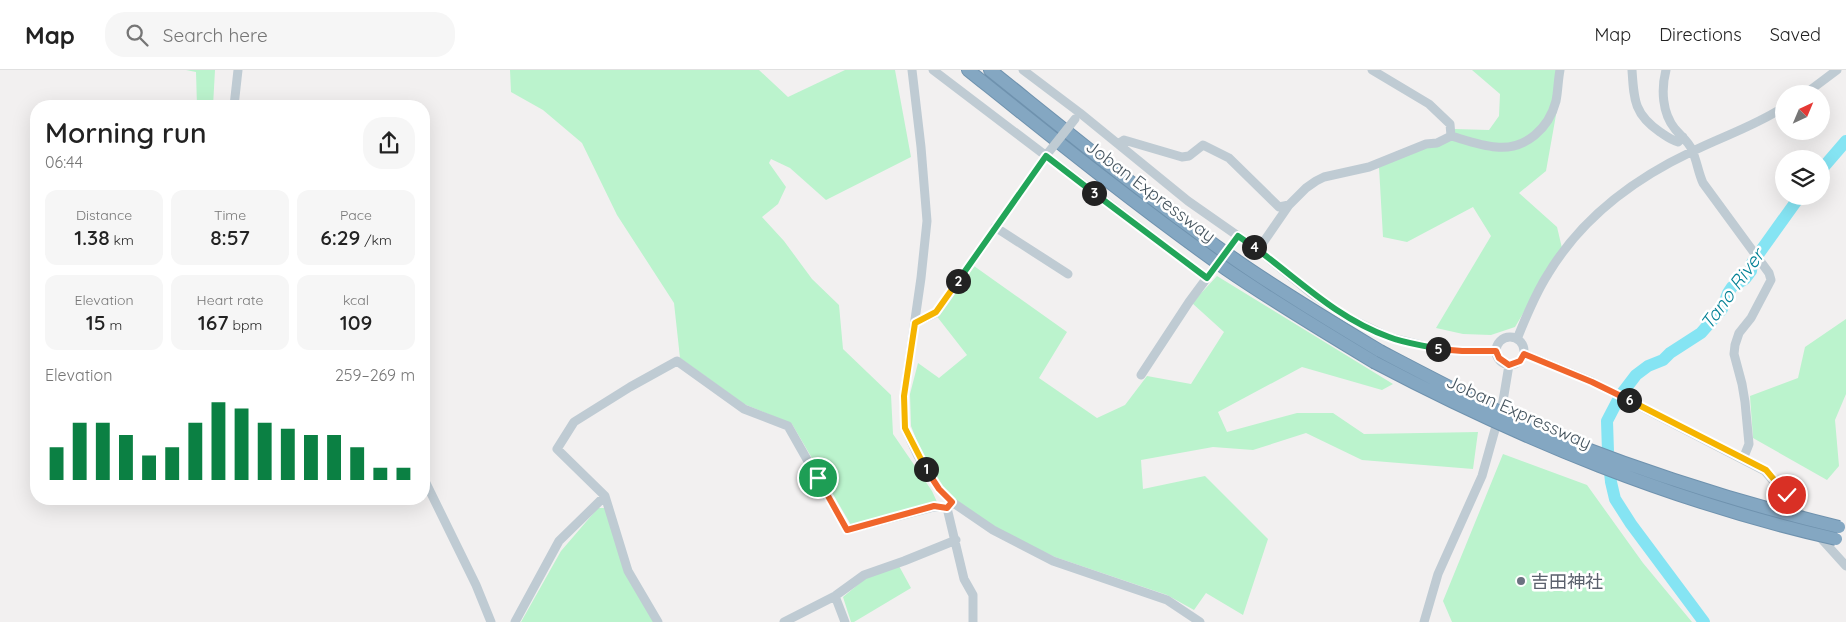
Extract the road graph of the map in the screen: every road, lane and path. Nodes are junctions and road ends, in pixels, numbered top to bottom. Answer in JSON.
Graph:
{"nodes":[{"id":1,"x":238,"y":70,"type":"edge"},
{"id":2,"x":912,"y":70,"type":"edge"},
{"id":3,"x":933,"y":70,"type":"edge"},
{"id":4,"x":968,"y":70,"type":"edge"},
{"id":5,"x":990,"y":70,"type":"edge"},
{"id":6,"x":1023,"y":70,"type":"edge"},
{"id":7,"x":1372,"y":70,"type":"edge"},
{"id":8,"x":1560,"y":70,"type":"edge"},
{"id":9,"x":1632,"y":70,"type":"edge"},
{"id":10,"x":1666,"y":70,"type":"edge"},
{"id":11,"x":1837,"y":70,"type":"edge"},
{"id":12,"x":1817,"y":85,"type":"edge"},
{"id":13,"x":235,"y":100,"type":"edge"},
{"id":14,"x":1775,"y":113,"type":"edge"},
{"id":15,"x":1078,"y":116,"type":"junction"},
{"id":16,"x":1451,"y":136,"type":"junction"},
{"id":17,"x":1683,"y":137,"type":"junction"},
{"id":18,"x":1118,"y":144,"type":"junction"},
{"id":19,"x":1693,"y":151,"type":"junction"},
{"id":20,"x":1047,"y":155,"type":"junction"},
{"id":21,"x":1289,"y":205,"type":"junction"},
{"id":22,"x":995,"y":227,"type":"junction"},
{"id":23,"x":1237,"y":237,"type":"junction"},
{"id":24,"x":1258,"y":250,"type":"junction"},
{"id":25,"x":1068,"y":274,"type":"dead end"},
{"id":26,"x":1208,"y":276,"type":"junction"},
{"id":27,"x":915,"y":323,"type":"junction"},
{"id":28,"x":1516,"y":339,"type":"junction"},
{"id":29,"x":1496,"y":351,"type":"junction"},
{"id":30,"x":1524,"y":354,"type":"junction"},
{"id":31,"x":1509,"y":365,"type":"junction"},
{"id":32,"x":1141,"y":375,"type":"dead end"},
{"id":33,"x":1743,"y":459,"type":"junction"},
{"id":34,"x":430,"y":491,"type":"edge"},
{"id":35,"x":605,"y":496,"type":"junction"},
{"id":36,"x":950,"y":505,"type":"junction"},
{"id":37,"x":1842,"y":534,"type":"edge"},
{"id":38,"x":956,"y":540,"type":"junction"},
{"id":39,"x":1846,"y":566,"type":"edge"},
{"id":40,"x":835,"y":596,"type":"junction"},
{"id":41,"x":843,"y":621,"type":"edge"},
{"id":42,"x":491,"y":622,"type":"edge"},
{"id":43,"x":515,"y":622,"type":"edge"},
{"id":44,"x":658,"y":622,"type":"edge"},
{"id":45,"x":784,"y":622,"type":"edge"},
{"id":46,"x":973,"y":622,"type":"edge"},
{"id":47,"x":1200,"y":622,"type":"edge"},
{"id":48,"x":1424,"y":622,"type":"edge"}],
"edges":[{"from":1,"to":13,"type":"street"},
{"from":2,"to":27,"type":"street"},
{"from":3,"to":20,"type":"street"},
{"from":4,"to":37,"type":"highway","name":"Joban Expressway","bridge":true},
{"from":5,"to":37,"type":"highway","name":"Joban Expressway","bridge":true},
{"from":6,"to":15,"type":"street"},
{"from":7,"to":16,"type":"street"},
{"from":8,"to":16,"type":"street"},
{"from":9,"to":17,"type":"street"},
{"from":10,"to":17,"type":"street"},
{"from":11,"to":12,"type":"street"},
{"from":14,"to":19,"type":"street"},
{"from":15,"to":18,"type":"street"},
{"from":15,"to":20,"type":"street","bridge":true},
{"from":16,"to":21,"type":"street"},
{"from":17,"to":19,"type":"street"},
{"from":18,"to":21,"type":"street"},
{"from":18,"to":23,"type":"street"},
{"from":19,"to":28,"type":"street"},
{"from":19,"to":33,"type":"street"},
{"from":20,"to":22,"type":"street"},
{"from":20,"to":26,"type":"street"},
{"from":21,"to":24,"type":"street"},
{"from":22,"to":25,"type":"street"},
{"from":22,"to":27,"type":"street"},
{"from":23,"to":24,"type":"street"},
{"from":23,"to":26,"type":"street","bridge":true},
{"from":24,"to":29,"type":"street"},
{"from":26,"to":32,"type":"street"},
{"from":27,"to":36,"type":"street"},
{"from":28,"to":29,"type":"street"},
{"from":28,"to":30,"type":"street"},
{"from":29,"to":31,"type":"street"},
{"from":30,"to":31,"type":"street"},
{"from":30,"to":33,"type":"street"},
{"from":31,"to":48,"type":"street"},
{"from":33,"to":39,"type":"street"},
{"from":34,"to":42,"type":"street"},
{"from":35,"to":36,"type":"street"},
{"from":35,"to":43,"type":"street"},
{"from":35,"to":44,"type":"street"},
{"from":36,"to":38,"type":"street"},
{"from":36,"to":47,"type":"street"},
{"from":38,"to":40,"type":"street"},
{"from":38,"to":46,"type":"street"},
{"from":40,"to":41,"type":"street"},
{"from":40,"to":45,"type":"street"}]}
